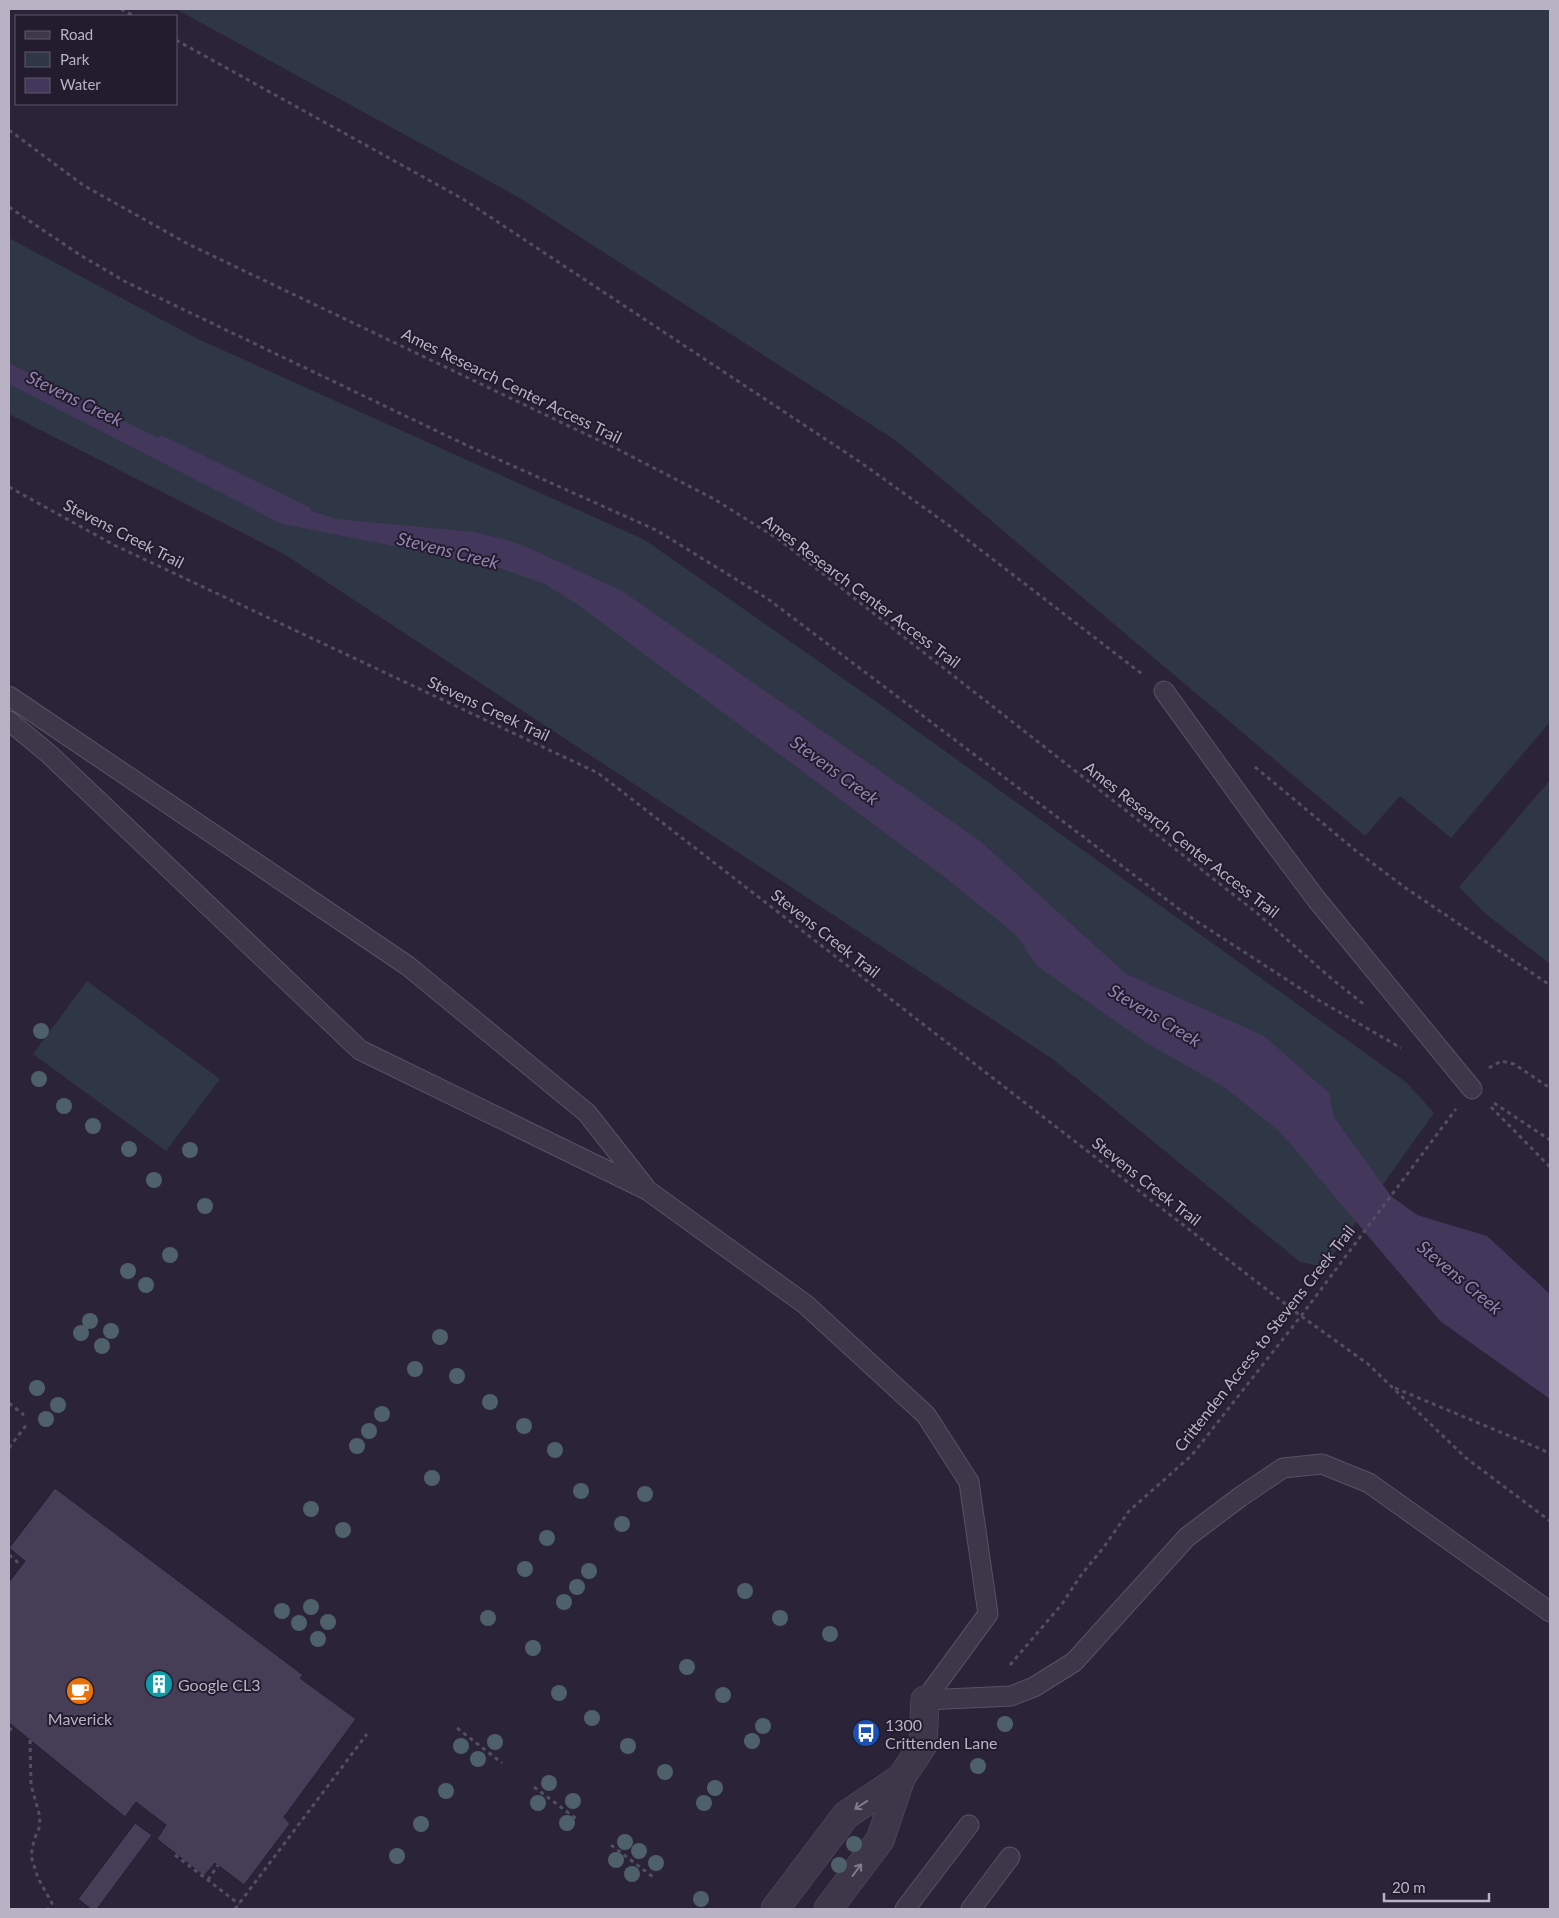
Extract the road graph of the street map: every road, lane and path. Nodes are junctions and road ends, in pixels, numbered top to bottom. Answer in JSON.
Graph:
{"nodes":[{"id":1,"x":121,"y":9,"type":"edge"},
{"id":2,"x":132,"y":15,"type":"edge"},
{"id":3,"x":178,"y":41,"type":"edge"},
{"id":4,"x":9,"y":130,"type":"edge"},
{"id":5,"x":9,"y":208,"type":"edge"},
{"id":6,"x":9,"y":487,"type":"edge"},
{"id":7,"x":1164,"y":691,"type":"joint"},
{"id":8,"x":9,"y":696,"type":"edge"},
{"id":9,"x":9,"y":721,"type":"edge"},
{"id":10,"x":1248,"y":761,"type":"dead end"},
{"id":11,"x":1550,"y":985,"type":"edge"},
{"id":12,"x":1371,"y":1010,"type":"dead end"},
{"id":13,"x":1406,"y":1051,"type":"dead end"},
{"id":14,"x":1550,"y":1088,"type":"edge"},
{"id":15,"x":1472,"y":1089,"type":"junction"},
{"id":16,"x":1439,"y":1131,"type":"dead end"},
{"id":17,"x":1550,"y":1140,"type":"edge"},
{"id":18,"x":1550,"y":1167,"type":"edge"},
{"id":19,"x":647,"y":1190,"type":"junction"},
{"id":20,"x":1301,"y":1316,"type":"junction"},
{"id":21,"x":1392,"y":1386,"type":"junction"},
{"id":22,"x":9,"y":1403,"type":"edge"},
{"id":23,"x":24,"y":1415,"type":"dead end"},
{"id":24,"x":27,"y":1424,"type":"dead end"},
{"id":25,"x":9,"y":1448,"type":"edge"},
{"id":26,"x":1550,"y":1455,"type":"edge"},
{"id":27,"x":1550,"y":1521,"type":"edge"},
{"id":28,"x":9,"y":1555,"type":"edge"},
{"id":29,"x":22,"y":1565,"type":"dead end"},
{"id":30,"x":1550,"y":1612,"type":"edge"},
{"id":31,"x":1006,"y":1669,"type":"dead end"},
{"id":32,"x":925,"y":1700,"type":"junction"},
{"id":33,"x":13,"y":1726,"type":"dead end"},
{"id":34,"x":457,"y":1728,"type":"dead end"},
{"id":35,"x":9,"y":1731,"type":"edge"},
{"id":36,"x":367,"y":1734,"type":"dead end"},
{"id":37,"x":30,"y":1740,"type":"dead end"},
{"id":38,"x":502,"y":1763,"type":"dead end"},
{"id":39,"x":901,"y":1778,"type":"junction"},
{"id":40,"x":534,"y":1786,"type":"dead end"},
{"id":41,"x":578,"y":1820,"type":"dead end"},
{"id":42,"x":969,"y":1826,"type":"dead end"},
{"id":43,"x":611,"y":1845,"type":"dead end"},
{"id":44,"x":175,"y":1855,"type":"dead end"},
{"id":45,"x":1010,"y":1858,"type":"dead end"},
{"id":46,"x":218,"y":1865,"type":"dead end"},
{"id":47,"x":654,"y":1877,"type":"dead end"},
{"id":48,"x":208,"y":1880,"type":"junction"},
{"id":49,"x":239,"y":1904,"type":"junction"},
{"id":50,"x":48,"y":1909,"type":"edge"},
{"id":51,"x":235,"y":1909,"type":"edge"},
{"id":52,"x":775,"y":1909,"type":"edge"},
{"id":53,"x":828,"y":1909,"type":"edge"},
{"id":54,"x":905,"y":1909,"type":"edge"},
{"id":55,"x":971,"y":1909,"type":"edge"}],
"edges":[{"from":1,"to":2,"type":"path"},
{"from":3,"to":7,"type":"path"},
{"from":4,"to":12,"type":"path","name":"Ames Research Center Access Trail"},
{"from":5,"to":13,"type":"path"},
{"from":6,"to":20,"type":"path","name":"Stevens Creek Trail"},
{"from":7,"to":15,"type":"lane"},
{"from":8,"to":19,"type":"lane"},
{"from":9,"to":19,"type":"lane"},
{"from":10,"to":11,"type":"path"},
{"from":14,"to":15,"type":"path"},
{"from":15,"to":17,"type":"path"},
{"from":15,"to":18,"type":"path"},
{"from":16,"to":20,"type":"path","name":"Crittenden Access to Stevens Creek Trail"},
{"from":19,"to":32,"type":"lane"},
{"from":20,"to":21,"type":"path","name":"Stevens Creek Trail"},
{"from":20,"to":31,"type":"path","name":"Crittenden Access to Stevens Creek Trail"},
{"from":21,"to":26,"type":"path"},
{"from":21,"to":27,"type":"path","name":"Stevens Creek Trail"},
{"from":22,"to":23,"type":"path"},
{"from":24,"to":25,"type":"path"},
{"from":28,"to":29,"type":"path"},
{"from":30,"to":32,"type":"lane"},
{"from":32,"to":39,"type":"street"},
{"from":33,"to":35,"type":"path"},
{"from":34,"to":38,"type":"path"},
{"from":36,"to":49,"type":"path"},
{"from":37,"to":50,"type":"path"},
{"from":39,"to":52,"type":"street","one_way":true},
{"from":53,"to":39,"type":"street","one_way":true},
{"from":40,"to":41,"type":"path"},
{"from":42,"to":54,"type":"lane"},
{"from":43,"to":47,"type":"path"},
{"from":44,"to":48,"type":"path"},
{"from":45,"to":55,"type":"lane"},
{"from":46,"to":48,"type":"path"},
{"from":48,"to":49,"type":"path"},
{"from":49,"to":51,"type":"path"}]}
